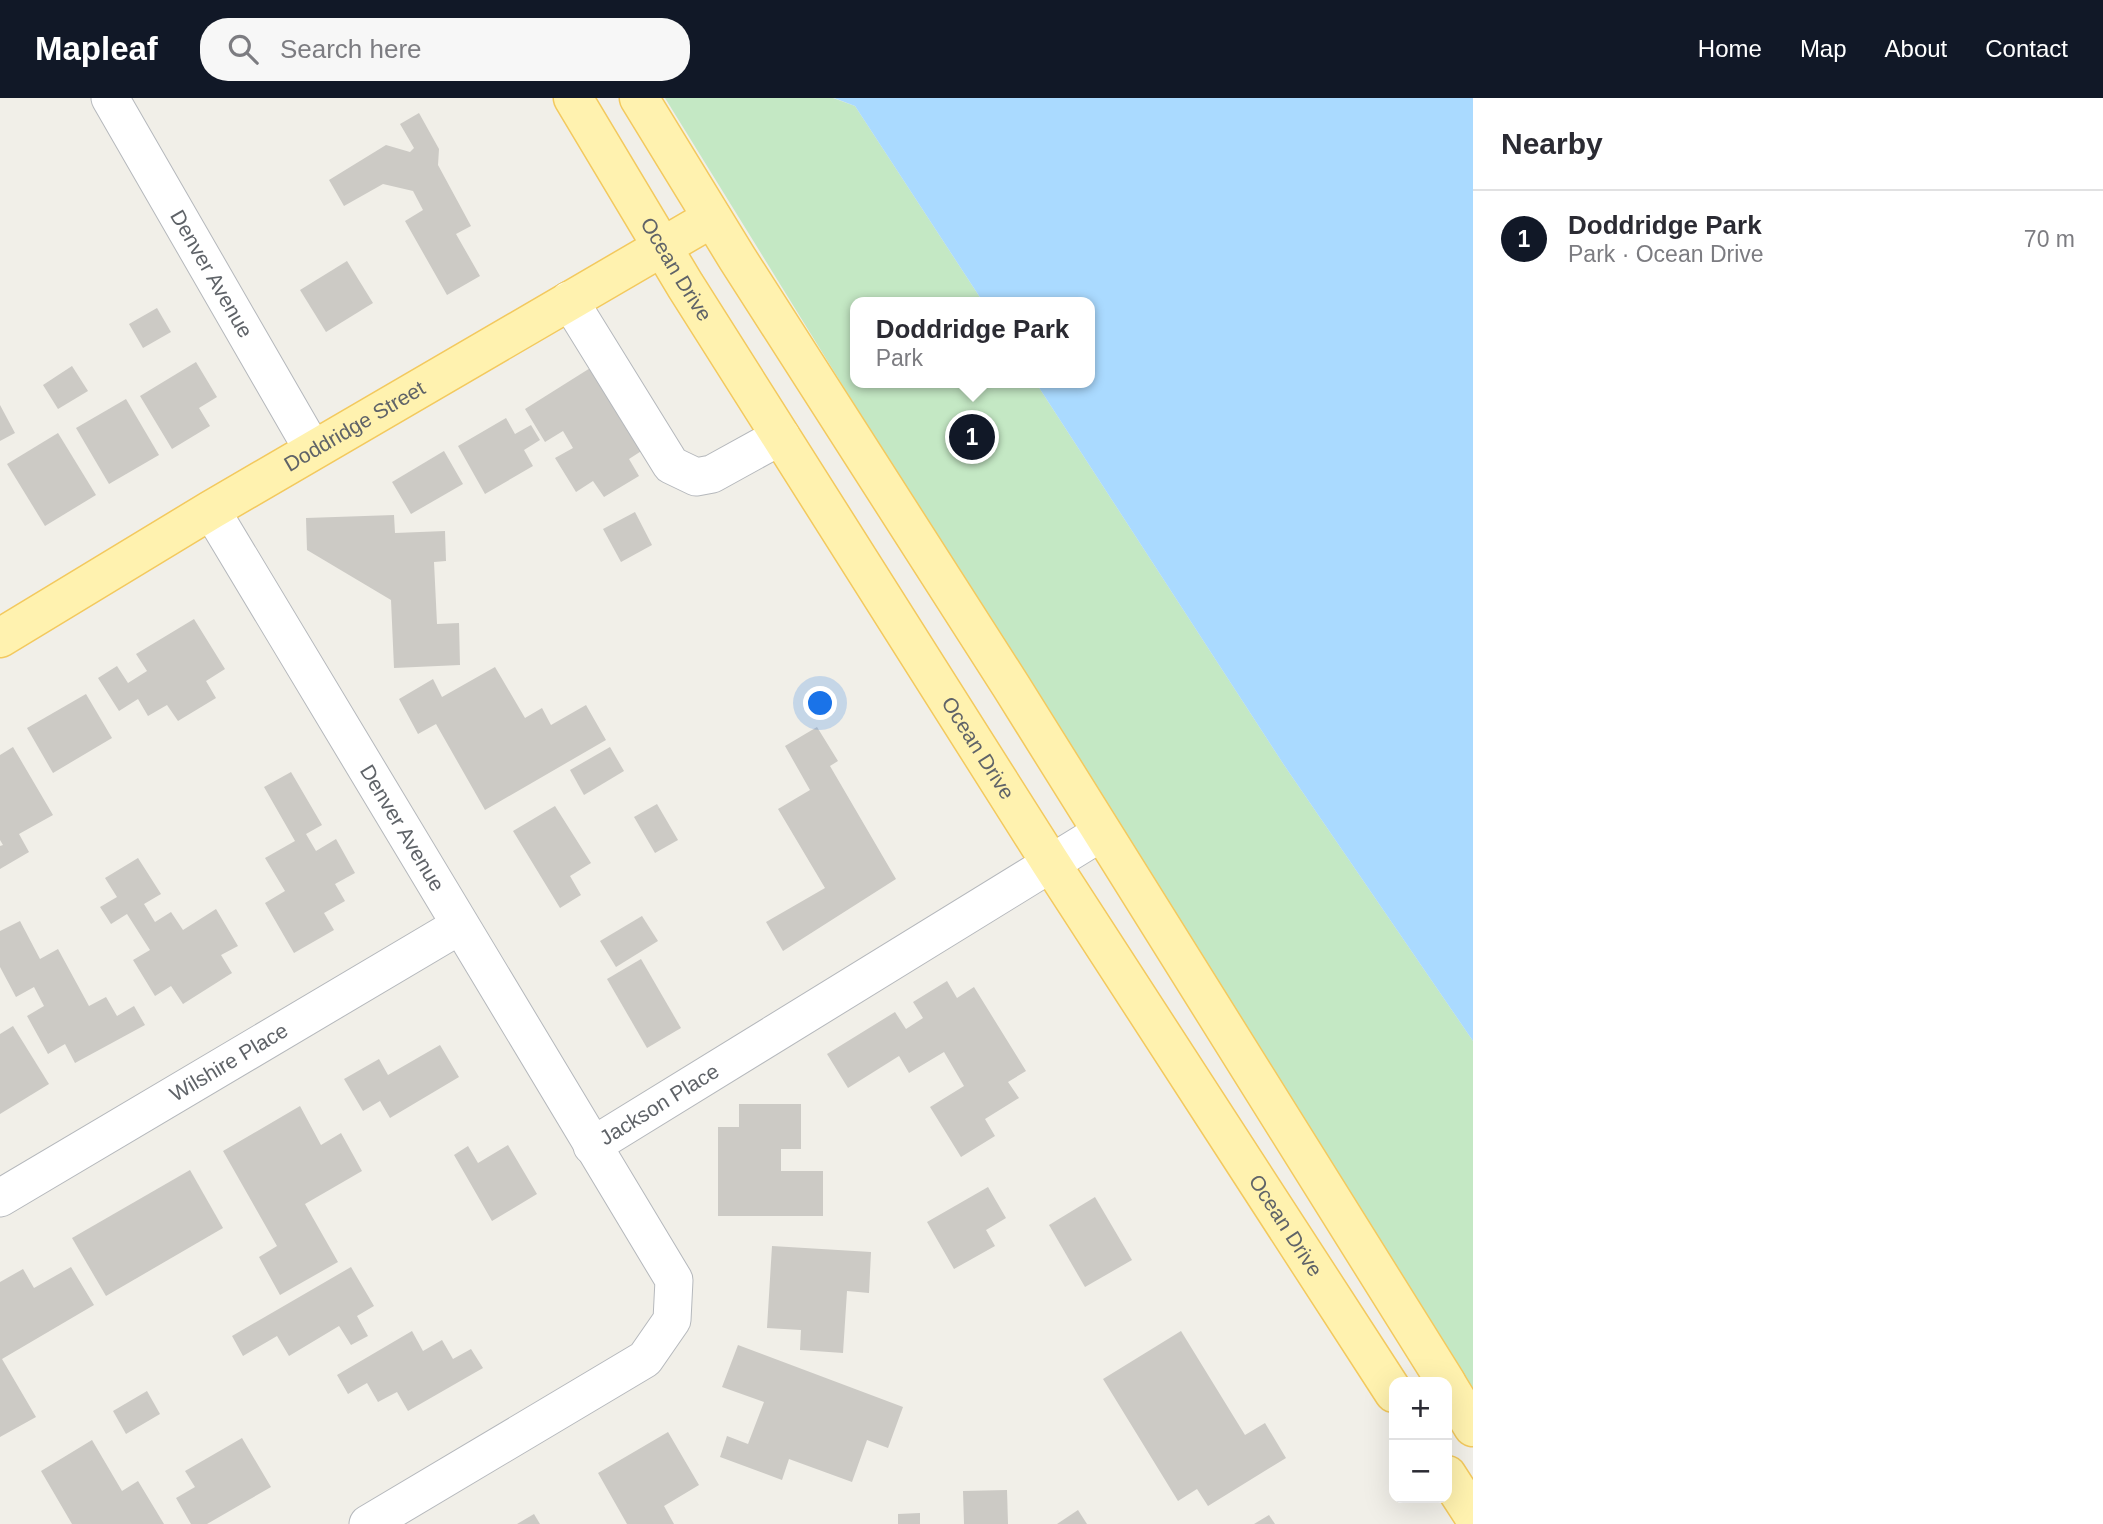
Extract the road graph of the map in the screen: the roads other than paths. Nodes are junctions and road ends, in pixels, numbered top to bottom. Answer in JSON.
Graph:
{"nodes":[{"id":1,"x":110,"y":98,"type":"edge"},
{"id":2,"x":573,"y":98,"type":"edge"},
{"id":3,"x":639,"y":98,"type":"edge"},
{"id":4,"x":712,"y":218,"type":"junction"},
{"id":5,"x":661,"y":246,"type":"junction"},
{"id":6,"x":569,"y":300,"type":"junction"},
{"id":7,"x":781,"y":436,"type":"junction"},
{"id":8,"x":313,"y":450,"type":"junction"},
{"id":9,"x":211,"y":510,"type":"junction"},
{"id":10,"x":0,"y":638,"type":"edge"},
{"id":11,"x":1102,"y":832,"type":"junction"},
{"id":12,"x":1051,"y":862,"type":"junction"},
{"id":13,"x":459,"y":926,"type":"junction"},
{"id":14,"x":1236,"y":1049,"type":"junction"},
{"id":15,"x":1192,"y":1081,"type":"junction"},
{"id":16,"x":592,"y":1146,"type":"junction"},
{"id":17,"x":0,"y":1199,"type":"edge"},
{"id":18,"x":1358,"y":1238,"type":"junction"},
{"id":19,"x":1312,"y":1266,"type":"junction"},
{"id":20,"x":1442,"y":1377,"type":"edge"},
{"id":21,"x":1389,"y":1386,"type":"edge"},
{"id":22,"x":1452,"y":1393,"type":"edge"},
{"id":23,"x":1473,"y":1427,"type":"edge"},
{"id":24,"x":1452,"y":1483,"type":"edge"},
{"id":25,"x":1473,"y":1515,"type":"edge"},
{"id":26,"x":368,"y":1524,"type":"edge"}],
"edges":[{"from":1,"to":8,"type":"street","name":"Denver Avenue"},
{"from":2,"to":5,"type":"main road","name":"Ocean Drive"},
{"from":3,"to":4,"type":"main road"},
{"from":4,"to":5,"type":"main road","name":"Doddridge Street"},
{"from":4,"to":11,"type":"main road"},
{"from":5,"to":6,"type":"main road","name":"Doddridge Street"},
{"from":5,"to":7,"type":"main road","name":"Ocean Drive"},
{"from":6,"to":7,"type":"street"},
{"from":6,"to":8,"type":"main road","name":"Doddridge Street"},
{"from":7,"to":12,"type":"main road","name":"Ocean Drive"},
{"from":8,"to":9,"type":"main road","name":"Doddridge Street"},
{"from":9,"to":10,"type":"main road","name":"Doddridge Street"},
{"from":9,"to":13,"type":"street","name":"Denver Avenue"},
{"from":11,"to":12,"type":"street","name":"Jackson Place"},
{"from":11,"to":14,"type":"main road"},
{"from":12,"to":15,"type":"main road","name":"Ocean Drive"},
{"from":12,"to":16,"type":"street","name":"Jackson Place"},
{"from":13,"to":16,"type":"street","name":"Denver Avenue"},
{"from":13,"to":17,"type":"street","name":"Wilshire Place"},
{"from":14,"to":15,"type":"main road"},
{"from":14,"to":18,"type":"main road"},
{"from":15,"to":19,"type":"main road","name":"Ocean Drive"},
{"from":16,"to":26,"type":"street","name":"Jackson Place"},
{"from":18,"to":19,"type":"main road"},
{"from":18,"to":20,"type":"main road"},
{"from":19,"to":21,"type":"main road","name":"Ocean Drive"},
{"from":22,"to":23,"type":"main road"},
{"from":24,"to":25,"type":"main road"}]}
